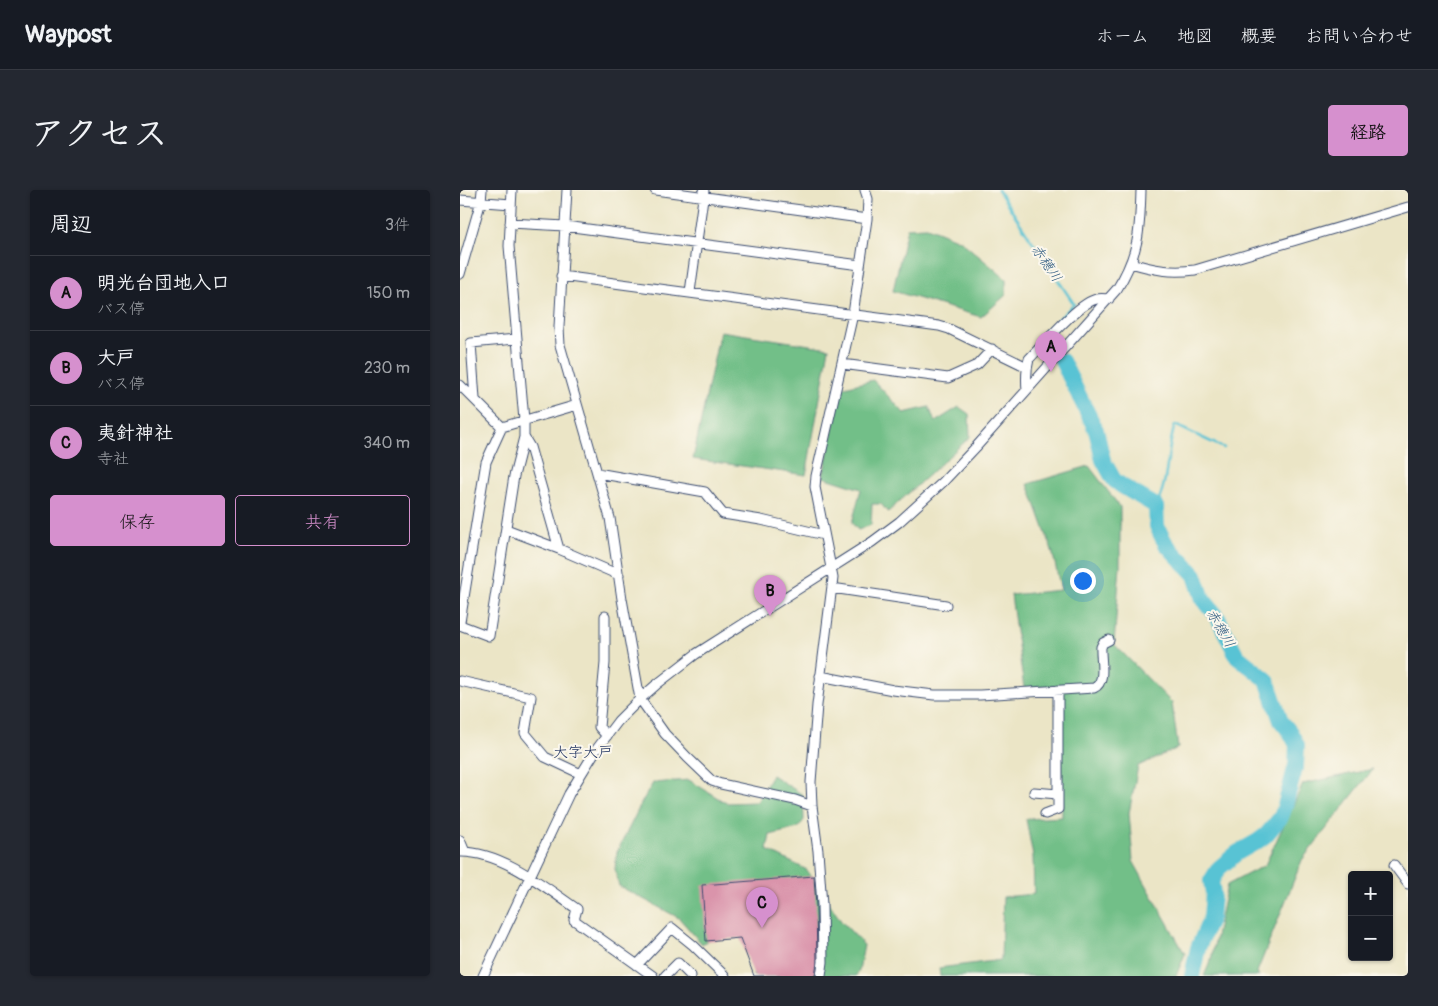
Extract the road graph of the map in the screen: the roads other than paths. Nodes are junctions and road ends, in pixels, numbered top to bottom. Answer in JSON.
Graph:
{"nodes":[{"id":1,"x":482,"y":190,"type":"edge"},
{"id":2,"x":512,"y":190,"type":"edge"},
{"id":3,"x":567,"y":190,"type":"edge"},
{"id":4,"x":655,"y":190,"type":"edge"},
{"id":5,"x":865,"y":190,"type":"edge"},
{"id":6,"x":1141,"y":190,"type":"edge"},
{"id":7,"x":704,"y":193,"type":"edge"},
{"id":8,"x":460,"y":200,"type":"edge"},
{"id":9,"x":481,"y":201,"type":"junction"},
{"id":10,"x":511,"y":204,"type":"junction"},
{"id":11,"x":1408,"y":207,"type":"edge"},
{"id":12,"x":867,"y":219,"type":"junction"},
{"id":13,"x":510,"y":223,"type":"junction"},
{"id":14,"x":565,"y":226,"type":"junction"},
{"id":15,"x":697,"y":243,"type":"junction"},
{"id":16,"x":1131,"y":263,"type":"junction"},
{"id":17,"x":860,"y":265,"type":"junction"},
{"id":18,"x":460,"y":274,"type":"edge"},
{"id":19,"x":561,"y":276,"type":"junction"},
{"id":20,"x":690,"y":292,"type":"junction"},
{"id":21,"x":1109,"y":299,"type":"junction"},
{"id":22,"x":853,"y":314,"type":"junction"},
{"id":23,"x":517,"y":339,"type":"junction"},
{"id":24,"x":992,"y":349,"type":"junction"},
{"id":25,"x":842,"y":364,"type":"junction"},
{"id":26,"x":1027,"y":367,"type":"junction"},
{"id":27,"x":460,"y":385,"type":"edge"},
{"id":28,"x":1027,"y":390,"type":"junction"},
{"id":29,"x":475,"y":399,"type":"junction"},
{"id":30,"x":577,"y":405,"type":"junction"},
{"id":31,"x":524,"y":420,"type":"junction"},
{"id":32,"x":502,"y":427,"type":"junction"},
{"id":33,"x":524,"y":437,"type":"junction"},
{"id":34,"x":597,"y":473,"type":"junction"},
{"id":35,"x":506,"y":529,"type":"junction"},
{"id":36,"x":824,"y":535,"type":"junction"},
{"id":37,"x":559,"y":549,"type":"junction"},
{"id":38,"x":832,"y":568,"type":"junction"},
{"id":39,"x":619,"y":575,"type":"junction"},
{"id":40,"x":832,"y":588,"type":"junction"},
{"id":41,"x":946,"y":605,"type":"dead end"},
{"id":42,"x":605,"y":616,"type":"dead end"},
{"id":43,"x":460,"y":623,"type":"edge"},
{"id":44,"x":1109,"y":640,"type":"dead end"},
{"id":45,"x":820,"y":676,"type":"junction"},
{"id":46,"x":460,"y":681,"type":"edge"},
{"id":47,"x":1058,"y":690,"type":"junction"},
{"id":48,"x":640,"y":699,"type":"junction"},
{"id":49,"x":607,"y":736,"type":"junction"},
{"id":50,"x":580,"y":774,"type":"junction"},
{"id":51,"x":1034,"y":792,"type":"dead end"},
{"id":52,"x":1058,"y":794,"type":"junction"},
{"id":53,"x":812,"y":806,"type":"junction"},
{"id":54,"x":1045,"y":814,"type":"dead end"},
{"id":55,"x":460,"y":840,"type":"edge"},
{"id":56,"x":462,"y":852,"type":"edge"},
{"id":57,"x":1394,"y":865,"type":"dead end"},
{"id":58,"x":529,"y":876,"type":"junction"},
{"id":59,"x":1408,"y":884,"type":"edge"},
{"id":60,"x":637,"y":965,"type":"junction"},
{"id":61,"x":483,"y":976,"type":"edge"},
{"id":62,"x":653,"y":976,"type":"edge"},
{"id":63,"x":665,"y":976,"type":"edge"},
{"id":64,"x":691,"y":976,"type":"edge"},
{"id":65,"x":725,"y":976,"type":"edge"},
{"id":66,"x":821,"y":976,"type":"edge"}],
"edges":[{"from":1,"to":9,"type":"street"},
{"from":2,"to":10,"type":"street"},
{"from":3,"to":14,"type":"street"},
{"from":4,"to":7,"type":"street"},
{"from":5,"to":12,"type":"street"},
{"from":6,"to":16,"type":"street"},
{"from":7,"to":12,"type":"street"},
{"from":7,"to":15,"type":"street"},
{"from":8,"to":9,"type":"street"},
{"from":9,"to":10,"type":"street"},
{"from":9,"to":18,"type":"street"},
{"from":10,"to":13,"type":"street"},
{"from":11,"to":16,"type":"street"},
{"from":12,"to":17,"type":"street"},
{"from":13,"to":14,"type":"street"},
{"from":13,"to":23,"type":"street"},
{"from":14,"to":15,"type":"street"},
{"from":14,"to":19,"type":"street"},
{"from":15,"to":17,"type":"street"},
{"from":15,"to":20,"type":"street"},
{"from":16,"to":21,"type":"street"},
{"from":17,"to":22,"type":"street"},
{"from":19,"to":20,"type":"street"},
{"from":19,"to":30,"type":"street"},
{"from":20,"to":22,"type":"street"},
{"from":21,"to":26,"type":"street"},
{"from":21,"to":28,"type":"street"},
{"from":22,"to":24,"type":"street"},
{"from":22,"to":25,"type":"street"},
{"from":23,"to":29,"type":"street"},
{"from":23,"to":31,"type":"street"},
{"from":24,"to":25,"type":"street"},
{"from":24,"to":26,"type":"street"},
{"from":25,"to":36,"type":"street"},
{"from":26,"to":28,"type":"street"},
{"from":27,"to":29,"type":"street"},
{"from":28,"to":38,"type":"street"},
{"from":29,"to":32,"type":"street"},
{"from":30,"to":31,"type":"street"},
{"from":30,"to":34,"type":"street"},
{"from":31,"to":32,"type":"street"},
{"from":31,"to":33,"type":"street"},
{"from":32,"to":43,"type":"street"},
{"from":33,"to":35,"type":"street"},
{"from":33,"to":37,"type":"street"},
{"from":34,"to":36,"type":"street"},
{"from":34,"to":39,"type":"street"},
{"from":35,"to":37,"type":"street"},
{"from":35,"to":43,"type":"street"},
{"from":36,"to":38,"type":"street"},
{"from":37,"to":39,"type":"street"},
{"from":38,"to":40,"type":"street"},
{"from":38,"to":48,"type":"street"},
{"from":39,"to":48,"type":"street"},
{"from":40,"to":41,"type":"street"},
{"from":40,"to":45,"type":"street"},
{"from":42,"to":49,"type":"street"},
{"from":44,"to":47,"type":"street"},
{"from":45,"to":47,"type":"street"},
{"from":45,"to":53,"type":"street"},
{"from":46,"to":50,"type":"street"},
{"from":47,"to":52,"type":"street"},
{"from":48,"to":49,"type":"street"},
{"from":48,"to":53,"type":"street"},
{"from":49,"to":50,"type":"street"},
{"from":50,"to":58,"type":"street"},
{"from":51,"to":52,"type":"street"},
{"from":52,"to":54,"type":"street"},
{"from":53,"to":66,"type":"street"},
{"from":55,"to":56,"type":"street"},
{"from":56,"to":58,"type":"street"},
{"from":57,"to":59,"type":"street"},
{"from":58,"to":60,"type":"street"},
{"from":58,"to":61,"type":"street"},
{"from":60,"to":62,"type":"street"},
{"from":60,"to":65,"type":"street"},
{"from":63,"to":64,"type":"street"}]}
